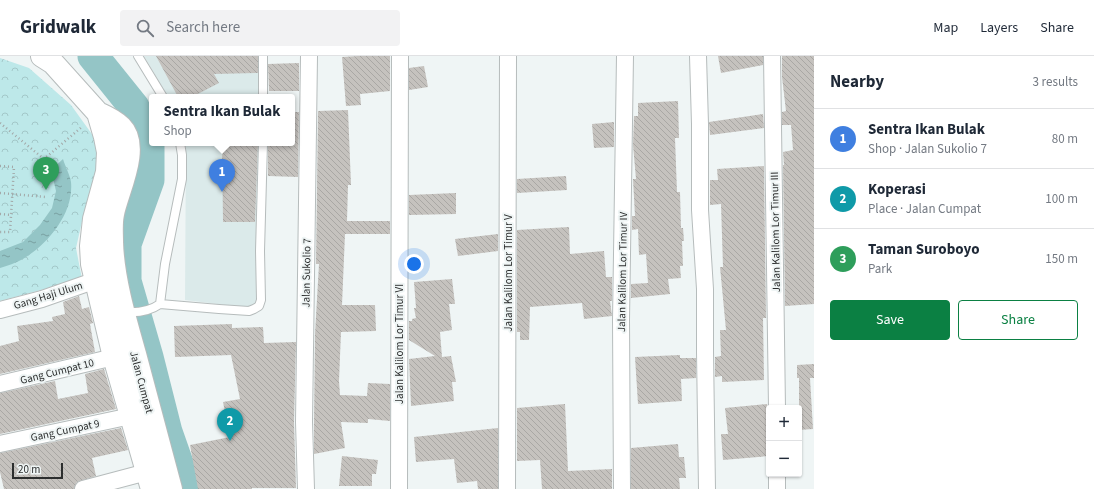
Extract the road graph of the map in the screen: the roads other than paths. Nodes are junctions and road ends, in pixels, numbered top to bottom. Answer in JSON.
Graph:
{"nodes":[{"id":1,"x":138,"y":56,"type":"edge"},
{"id":2,"x":264,"y":56,"type":"edge"},
{"id":3,"x":309,"y":56,"type":"edge"},
{"id":4,"x":400,"y":56,"type":"edge"},
{"id":5,"x":508,"y":56,"type":"edge"},
{"id":6,"x":625,"y":56,"type":"edge"},
{"id":7,"x":698,"y":56,"type":"edge"},
{"id":8,"x":772,"y":56,"type":"edge"},
{"id":9,"x":52,"y":58,"type":"edge"},
{"id":10,"x":161,"y":94,"type":"edge"},
{"id":11,"x":263,"y":94,"type":"edge"},
{"id":12,"x":98,"y":113,"type":"junction"},
{"id":13,"x":180,"y":146,"type":"edge"},
{"id":14,"x":263,"y":146,"type":"edge"},
{"id":15,"x":116,"y":274,"type":"junction"},
{"id":16,"x":95,"y":280,"type":"junction"},
{"id":17,"x":160,"y":304,"type":"junction"},
{"id":18,"x":0,"y":310,"type":"edge"},
{"id":19,"x":128,"y":312,"type":"junction"},
{"id":20,"x":114,"y":357,"type":"junction"},
{"id":21,"x":0,"y":384,"type":"edge"},
{"id":22,"x":777,"y":405,"type":"edge"},
{"id":23,"x":131,"y":416,"type":"junction"},
{"id":24,"x":0,"y":444,"type":"edge"},
{"id":25,"x":777,"y":477,"type":"edge"},
{"id":26,"x":149,"y":481,"type":"edge"},
{"id":27,"x":83,"y":489,"type":"edge"},
{"id":28,"x":171,"y":489,"type":"edge"},
{"id":29,"x":306,"y":489,"type":"edge"},
{"id":30,"x":399,"y":489,"type":"edge"},
{"id":31,"x":507,"y":489,"type":"edge"},
{"id":32,"x":622,"y":489,"type":"edge"},
{"id":33,"x":707,"y":489,"type":"edge"},
{"id":34,"x":777,"y":489,"type":"edge"}],
"edges":[{"from":1,"to":10,"type":"lane"},
{"from":2,"to":11,"type":"lane"},
{"from":3,"to":29,"type":"street","name":"Jalan Sukolio 7"},
{"from":4,"to":30,"type":"street","name":"Jalan Kalilom Lor Timur VI"},
{"from":5,"to":31,"type":"street","name":"Jalan Kalilom Lor Timur V"},
{"from":6,"to":32,"type":"street","name":"Jalan Kalilom Lor Timur IV"},
{"from":7,"to":33,"type":"street"},
{"from":8,"to":22,"type":"street","name":"Jalan Kalilom Lor Timur III"},
{"from":9,"to":12,"type":"main road"},
{"from":12,"to":15,"type":"main road","name":"Jalan Cumpat"},
{"from":12,"to":16,"type":"main road","name":"Jalan Cumpat"},
{"from":13,"to":17,"type":"lane"},
{"from":14,"to":17,"type":"lane"},
{"from":15,"to":16,"type":"street","name":"Gang Haji Ulum"},
{"from":15,"to":19,"type":"main road","name":"Jalan Cumpat"},
{"from":16,"to":18,"type":"street","name":"Gang Haji Ulum"},
{"from":16,"to":20,"type":"main road","name":"Jalan Cumpat"},
{"from":17,"to":19,"type":"lane"},
{"from":19,"to":28,"type":"main road","name":"Jalan Cumpat"},
{"from":20,"to":21,"type":"street","name":"Gang Cumpat 10"},
{"from":20,"to":23,"type":"main road","name":"Jalan Cumpat"},
{"from":23,"to":24,"type":"street","name":"Gang Cumpat 9"},
{"from":23,"to":26,"type":"main road","name":"Jalan Cumpat"},
{"from":25,"to":34,"type":"street"},
{"from":26,"to":27,"type":"street"}]}
